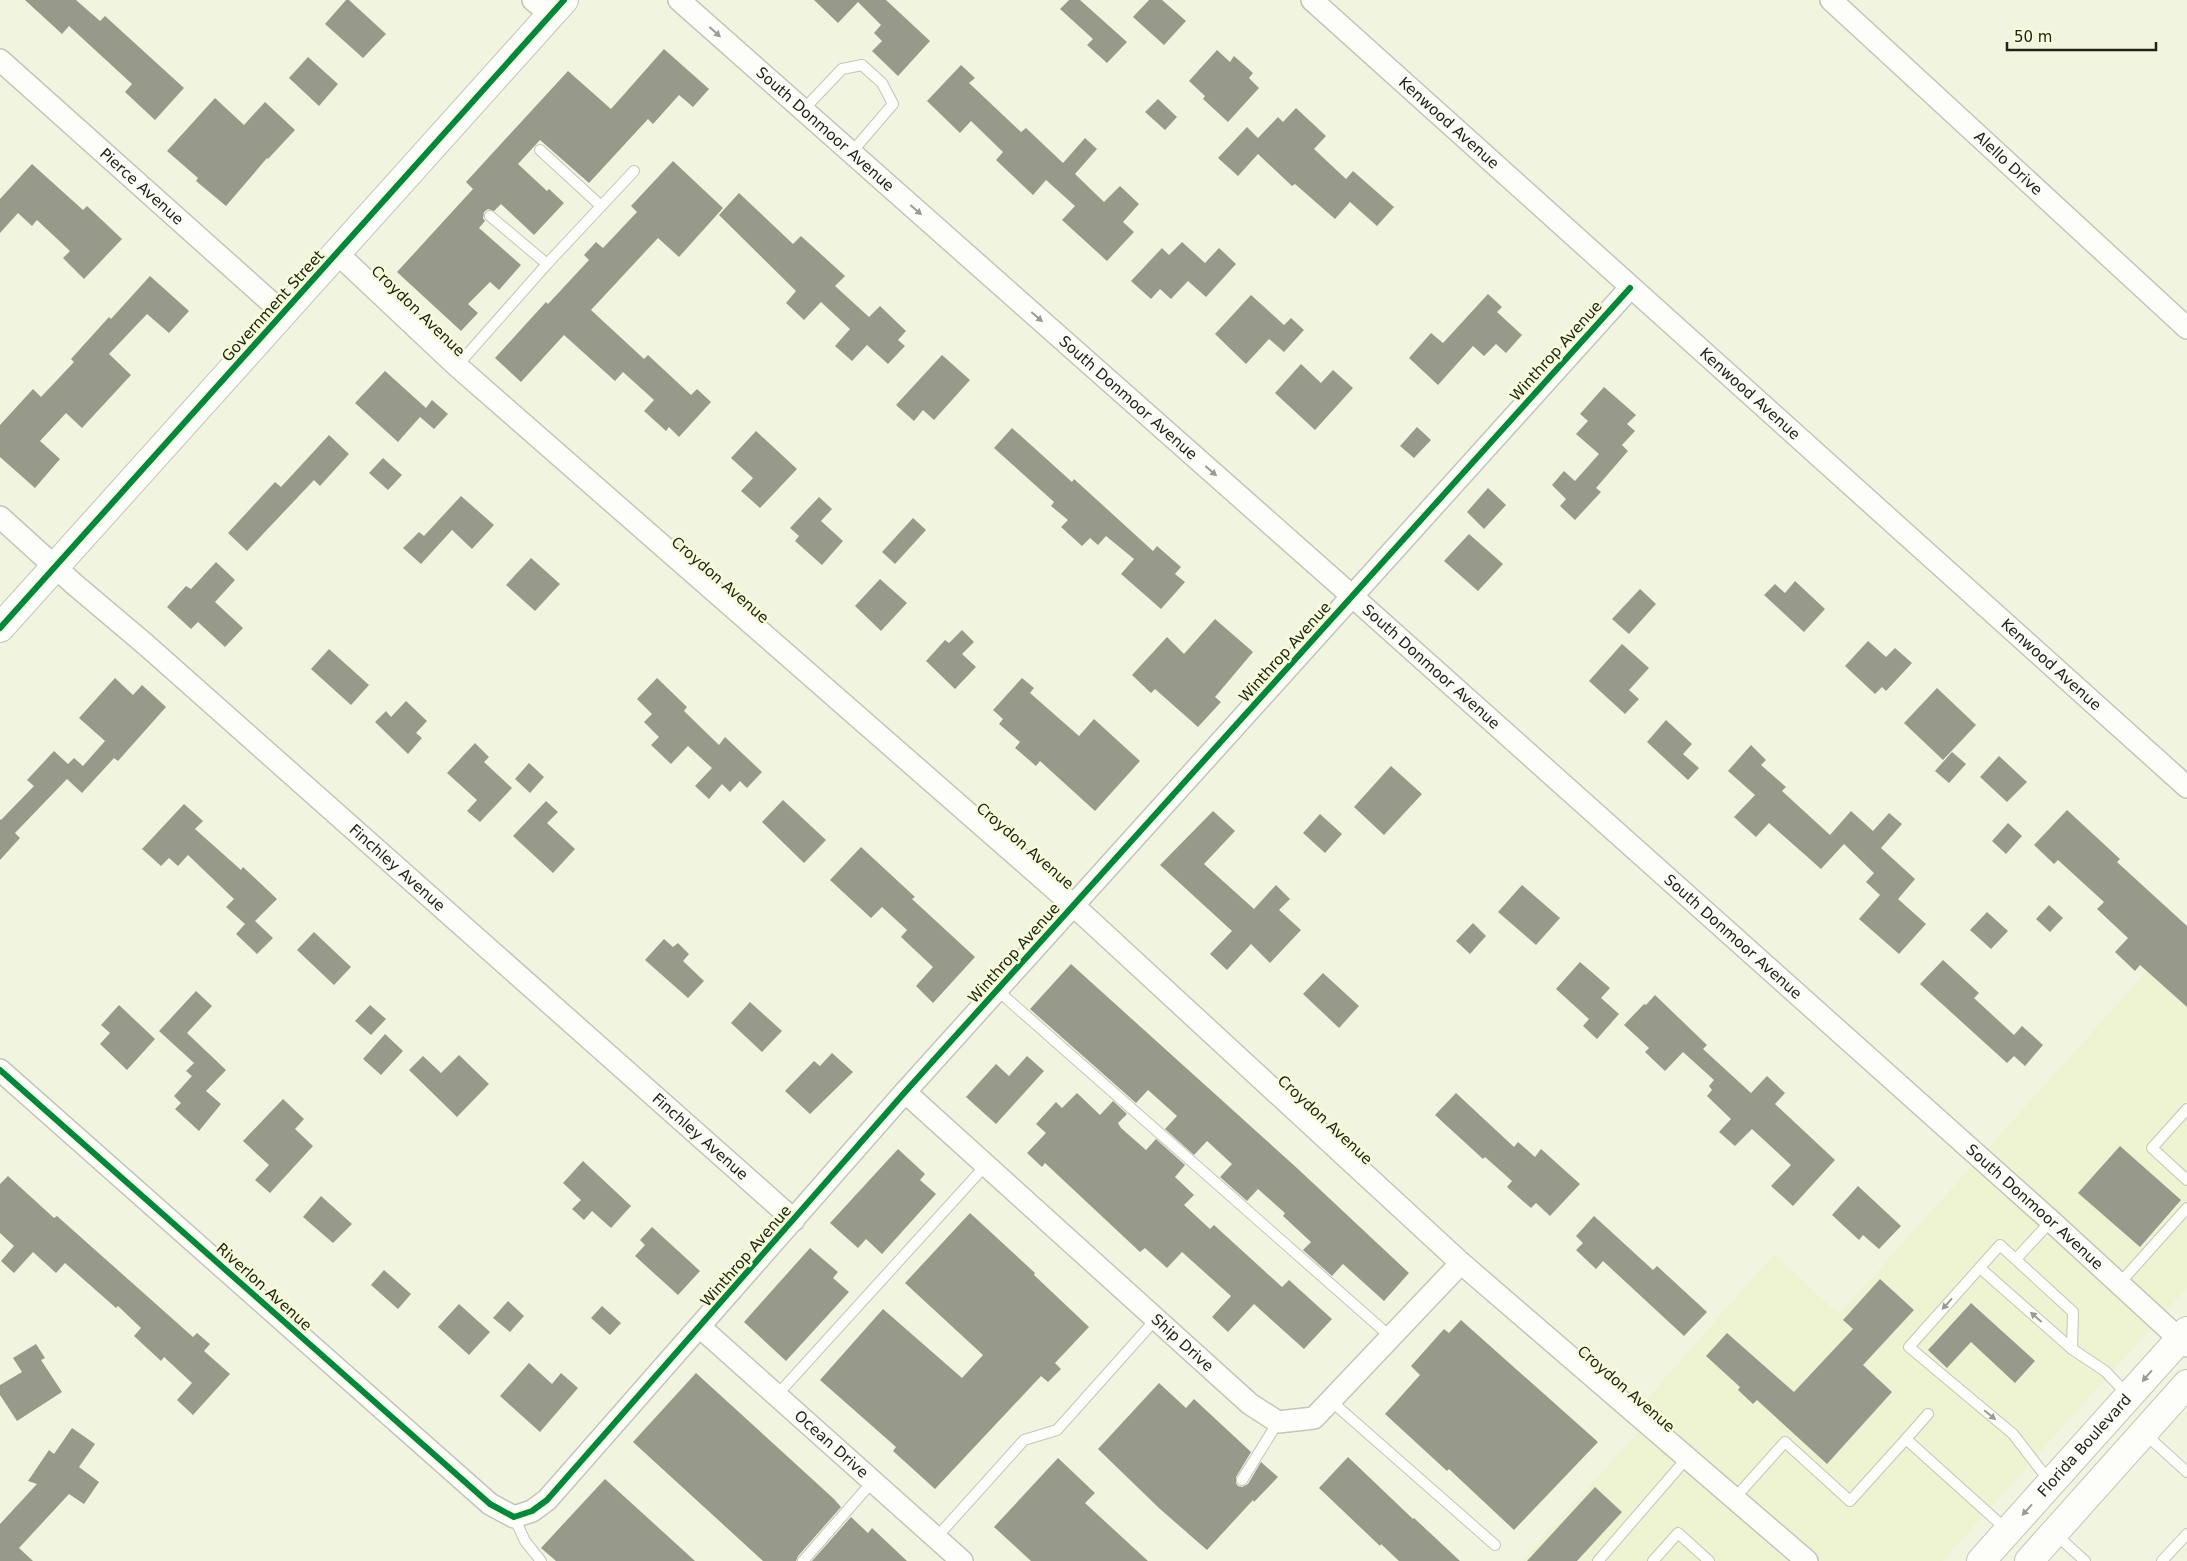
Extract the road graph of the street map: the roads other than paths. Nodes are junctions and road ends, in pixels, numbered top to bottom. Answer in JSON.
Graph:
{"nodes":[{"id":1,"x":679,"y":0,"type":"edge"},
{"id":2,"x":1312,"y":0,"type":"edge"},
{"id":3,"x":1831,"y":0,"type":"edge"},
{"id":4,"x":549,"y":5,"type":"edge"},
{"id":5,"x":0,"y":60,"type":"edge"},
{"id":6,"x":803,"y":110,"type":"junction"},
{"id":7,"x":540,"y":150,"type":"dead end"},
{"id":8,"x":852,"y":153,"type":"junction"},
{"id":9,"x":634,"y":171,"type":"dead end"},
{"id":10,"x":601,"y":206,"type":"junction"},
{"id":11,"x":490,"y":216,"type":"dead end"},
{"id":12,"x":337,"y":253,"type":"junction"},
{"id":13,"x":547,"y":264,"type":"junction"},
{"id":14,"x":1630,"y":288,"type":"junction"},
{"id":15,"x":284,"y":313,"type":"junction"},
{"id":16,"x":2187,"y":328,"type":"edge"},
{"id":17,"x":457,"y":366,"type":"junction"},
{"id":18,"x":0,"y":517,"type":"edge"},
{"id":19,"x":55,"y":567,"type":"junction"},
{"id":20,"x":1352,"y":596,"type":"junction"},
{"id":21,"x":0,"y":628,"type":"edge"},
{"id":22,"x":2187,"y":787,"type":"edge"},
{"id":23,"x":1073,"y":905,"type":"junction"},
{"id":24,"x":997,"y":990,"type":"junction"},
{"id":25,"x":0,"y":1070,"type":"edge"},
{"id":26,"x":905,"y":1092,"type":"junction"},
{"id":27,"x":2187,"y":1109,"type":"edge"},
{"id":28,"x":986,"y":1165,"type":"junction"},
{"id":29,"x":2187,"y":1180,"type":"edge"},
{"id":30,"x":2187,"y":1208,"type":"edge"},
{"id":31,"x":794,"y":1220,"type":"junction"},
{"id":32,"x":2051,"y":1221,"type":"junction"},
{"id":33,"x":2016,"y":1259,"type":"junction"},
{"id":34,"x":1461,"y":1263,"type":"junction"},
{"id":35,"x":1980,"y":1268,"type":"junction"},
{"id":36,"x":2119,"y":1284,"type":"junction"},
{"id":37,"x":1156,"y":1318,"type":"junction"},
{"id":38,"x":700,"y":1327,"type":"junction"},
{"id":39,"x":1392,"y":1338,"type":"junction"},
{"id":40,"x":2184,"y":1339,"type":"edge"},
{"id":41,"x":2072,"y":1349,"type":"junction"},
{"id":42,"x":2187,"y":1384,"type":"edge"},
{"id":43,"x":777,"y":1395,"type":"junction"},
{"id":44,"x":2129,"y":1396,"type":"junction"},
{"id":45,"x":1331,"y":1401,"type":"junction"},
{"id":46,"x":1928,"y":1414,"type":"dead end"},
{"id":47,"x":1278,"y":1422,"type":"junction"},
{"id":48,"x":2144,"y":1433,"type":"junction"},
{"id":49,"x":1906,"y":1439,"type":"junction"},
{"id":50,"x":1687,"y":1458,"type":"junction"},
{"id":51,"x":2187,"y":1472,"type":"edge"},
{"id":52,"x":1242,"y":1480,"type":"dead end"},
{"id":53,"x":873,"y":1481,"type":"junction"},
{"id":54,"x":2051,"y":1483,"type":"junction"},
{"id":55,"x":2086,"y":1497,"type":"junction"},
{"id":56,"x":1734,"y":1499,"type":"junction"},
{"id":57,"x":514,"y":1517,"type":"junction"},
{"id":58,"x":2008,"y":1531,"type":"junction"},
{"id":59,"x":2054,"y":1533,"type":"junction"},
{"id":60,"x":2187,"y":1534,"type":"edge"},
{"id":61,"x":936,"y":1538,"type":"junction"},
{"id":62,"x":1495,"y":1545,"type":"dead end"},
{"id":63,"x":542,"y":1561,"type":"edge"},
{"id":64,"x":803,"y":1561,"type":"edge"},
{"id":65,"x":962,"y":1561,"type":"edge"},
{"id":66,"x":1598,"y":1561,"type":"edge"},
{"id":67,"x":1653,"y":1561,"type":"edge"},
{"id":68,"x":1709,"y":1561,"type":"edge"},
{"id":69,"x":1806,"y":1561,"type":"edge"},
{"id":70,"x":1981,"y":1561,"type":"edge"},
{"id":71,"x":2028,"y":1561,"type":"edge"},
{"id":72,"x":2085,"y":1561,"type":"edge"},
{"id":73,"x":2162,"y":1561,"type":"edge"}],
"edges":[{"from":1,"to":6,"type":"street","name":"South Donmoor Avenue","one_way":true},
{"from":2,"to":14,"type":"street","name":"Kenwood Avenue"},
{"from":3,"to":16,"type":"street","name":"Alello Drive"},
{"from":4,"to":12,"type":"main road","name":"Government Street"},
{"from":5,"to":15,"type":"street","name":"Pierce Avenue"},
{"from":6,"to":8,"type":"street","name":"South Donmoor Avenue"},
{"from":6,"to":8,"type":"lane"},
{"from":7,"to":10,"type":"lane"},
{"from":8,"to":20,"type":"street","name":"South Donmoor Avenue","one_way":true},
{"from":9,"to":10,"type":"lane"},
{"from":10,"to":13,"type":"lane"},
{"from":11,"to":13,"type":"lane"},
{"from":12,"to":15,"type":"main road","name":"Government Street"},
{"from":12,"to":17,"type":"street","name":"Croydon Avenue"},
{"from":13,"to":17,"type":"lane"},
{"from":14,"to":20,"type":"street","name":"Winthrop Avenue"},
{"from":14,"to":22,"type":"street","name":"Kenwood Avenue"},
{"from":15,"to":19,"type":"main road","name":"Government Street"},
{"from":17,"to":23,"type":"street","name":"Croydon Avenue"},
{"from":18,"to":19,"type":"street","name":"Finchley Avenue"},
{"from":19,"to":21,"type":"main road","name":"Government Street"},
{"from":19,"to":31,"type":"street","name":"Finchley Avenue"},
{"from":20,"to":23,"type":"street","name":"Winthrop Avenue"},
{"from":20,"to":32,"type":"street","name":"South Donmoor Avenue"},
{"from":23,"to":24,"type":"street","name":"Winthrop Avenue"},
{"from":23,"to":34,"type":"street","name":"Croydon Avenue"},
{"from":24,"to":26,"type":"street","name":"Winthrop Avenue"},
{"from":24,"to":39,"type":"lane"},
{"from":25,"to":57,"type":"street","name":"Riverlon Avenue"},
{"from":26,"to":28,"type":"street","name":"Ship Drive"},
{"from":26,"to":31,"type":"street","name":"Winthrop Avenue"},
{"from":27,"to":29,"type":"lane"},
{"from":28,"to":37,"type":"street","name":"Ship Drive"},
{"from":28,"to":43,"type":"lane"},
{"from":30,"to":36,"type":"lane"},
{"from":31,"to":38,"type":"street","name":"Winthrop Avenue"},
{"from":32,"to":33,"type":"lane"},
{"from":32,"to":36,"type":"street","name":"South Donmoor Avenue"},
{"from":33,"to":35,"type":"lane"},
{"from":33,"to":41,"type":"lane"},
{"from":34,"to":39,"type":"street"},
{"from":34,"to":50,"type":"street","name":"Croydon Avenue"},
{"from":41,"to":35,"type":"lane","one_way":true},
{"from":35,"to":54,"type":"lane","one_way":true},
{"from":36,"to":40,"type":"street","name":"South Donmoor Avenue"},
{"from":37,"to":47,"type":"street","name":"Ship Drive"},
{"from":37,"to":61,"type":"lane"},
{"from":38,"to":43,"type":"street","name":"Ocean Drive"},
{"from":38,"to":57,"type":"street","name":"Winthrop Avenue"},
{"from":39,"to":45,"type":"street"},
{"from":40,"to":44,"type":"main road","name":"Florida Boulevard","one_way":true},
{"from":41,"to":44,"type":"lane"},
{"from":42,"to":48,"type":"main road"},
{"from":43,"to":53,"type":"street","name":"Ocean Drive"},
{"from":44,"to":54,"type":"main road","name":"Florida Boulevard"},
{"from":44,"to":55,"type":"main road"},
{"from":45,"to":47,"type":"street"},
{"from":45,"to":62,"type":"lane"},
{"from":46,"to":49,"type":"lane"},
{"from":47,"to":52,"type":"lane"},
{"from":48,"to":51,"type":"lane"},
{"from":48,"to":55,"type":"main road"},
{"from":49,"to":56,"type":"lane"},
{"from":49,"to":58,"type":"lane"},
{"from":50,"to":56,"type":"street","name":"Croydon Avenue"},
{"from":50,"to":66,"type":"lane"},
{"from":53,"to":61,"type":"street","name":"Ocean Drive"},
{"from":53,"to":64,"type":"lane"},
{"from":54,"to":58,"type":"main road","name":"Florida Boulevard","one_way":true},
{"from":55,"to":59,"type":"main road"},
{"from":56,"to":69,"type":"street","name":"Croydon Avenue"},
{"from":57,"to":63,"type":"lane"},
{"from":58,"to":70,"type":"main road","name":"Florida Boulevard"},
{"from":59,"to":71,"type":"main road"},
{"from":59,"to":72,"type":"lane"},
{"from":60,"to":73,"type":"lane"},
{"from":61,"to":65,"type":"street","name":"Ocean Drive"},
{"from":67,"to":68,"type":"lane"}]}
